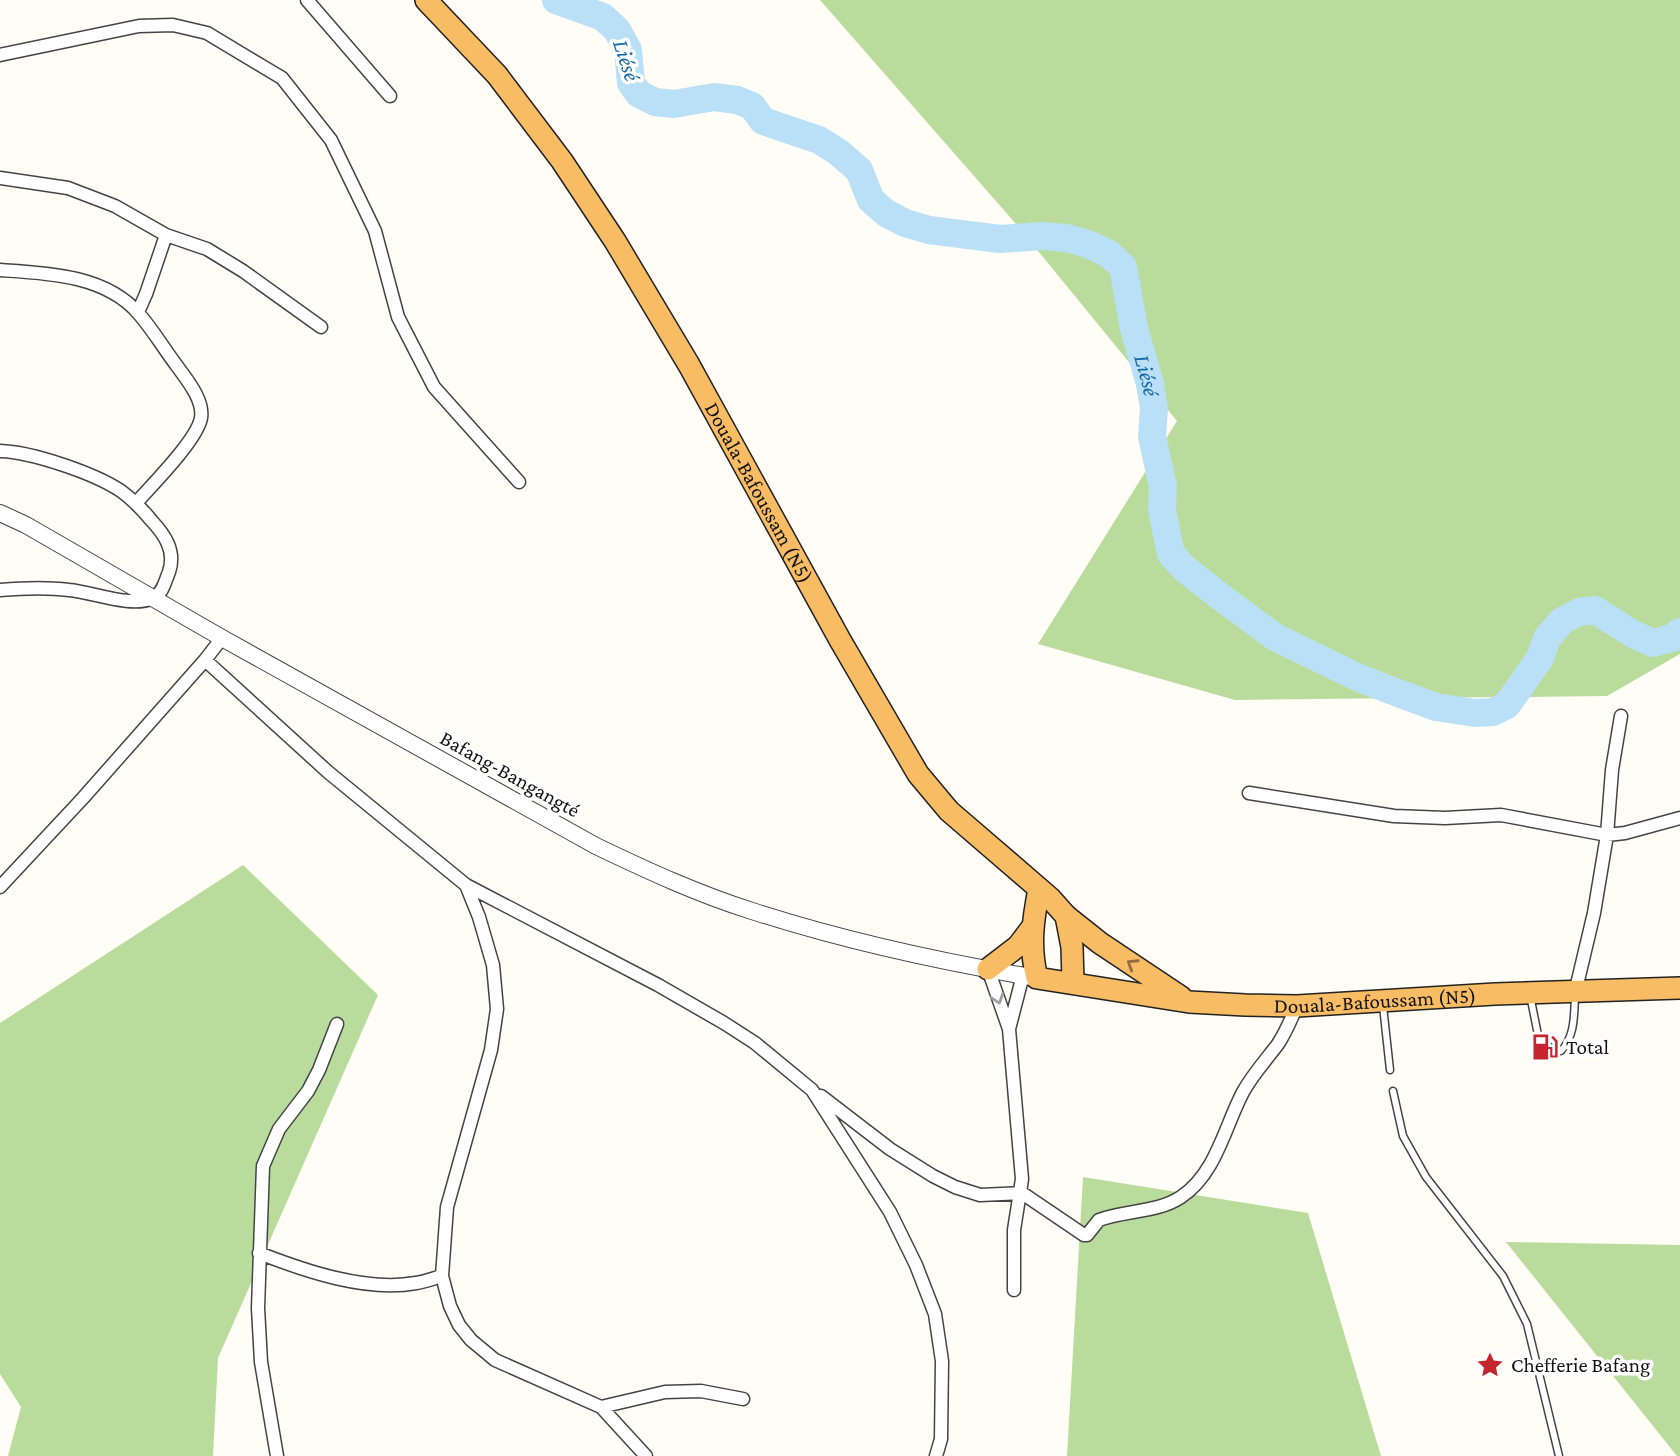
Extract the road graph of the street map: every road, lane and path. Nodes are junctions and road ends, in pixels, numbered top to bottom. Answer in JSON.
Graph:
{"nodes":[{"id":1,"x":307,"y":0,"type":"edge"},
{"id":2,"x":426,"y":0,"type":"edge"},
{"id":3,"x":0,"y":55,"type":"edge"},
{"id":4,"x":390,"y":96,"type":"dead end"},
{"id":5,"x":0,"y":178,"type":"edge"},
{"id":6,"x":166,"y":236,"type":"junction"},
{"id":7,"x":0,"y":270,"type":"edge"},
{"id":8,"x":138,"y":312,"type":"junction"},
{"id":9,"x":321,"y":327,"type":"dead end"},
{"id":10,"x":0,"y":451,"type":"edge"},
{"id":11,"x":519,"y":482,"type":"dead end"},
{"id":12,"x":136,"y":503,"type":"junction"},
{"id":13,"x":0,"y":513,"type":"edge"},
{"id":14,"x":0,"y":590,"type":"edge"},
{"id":15,"x":154,"y":598,"type":"junction"},
{"id":16,"x":222,"y":638,"type":"junction"},
{"id":17,"x":205,"y":660,"type":"junction"},
{"id":18,"x":1621,"y":716,"type":"dead end"},
{"id":19,"x":1249,"y":793,"type":"dead end"},
{"id":20,"x":1680,"y":818,"type":"edge"},
{"id":21,"x":1607,"y":835,"type":"junction"},
{"id":22,"x":466,"y":885,"type":"junction"},
{"id":23,"x":0,"y":887,"type":"edge"},
{"id":24,"x":1039,"y":889,"type":"junction"},
{"id":25,"x":1066,"y":916,"type":"junction"},
{"id":26,"x":1031,"y":929,"type":"junction"},
{"id":27,"x":988,"y":969,"type":"junction"},
{"id":28,"x":1030,"y":977,"type":"junction"},
{"id":29,"x":1073,"y":982,"type":"junction"},
{"id":30,"x":1680,"y":988,"type":"edge"},
{"id":31,"x":1530,"y":993,"type":"junction"},
{"id":32,"x":1575,"y":993,"type":"junction"},
{"id":33,"x":1382,"y":1000,"type":"junction"},
{"id":34,"x":1189,"y":1002,"type":"junction"},
{"id":35,"x":1297,"y":1006,"type":"junction"},
{"id":36,"x":337,"y":1024,"type":"dead end"},
{"id":37,"x":1009,"y":1029,"type":"junction"},
{"id":38,"x":1390,"y":1070,"type":"dead end"},
{"id":39,"x":812,"y":1090,"type":"junction"},
{"id":40,"x":1393,"y":1091,"type":"dead end"},
{"id":41,"x":1022,"y":1193,"type":"junction"},
{"id":42,"x":259,"y":1253,"type":"junction"},
{"id":43,"x":442,"y":1276,"type":"junction"},
{"id":44,"x":1014,"y":1290,"type":"dead end"},
{"id":45,"x":743,"y":1399,"type":"dead end"},
{"id":46,"x":601,"y":1406,"type":"junction"},
{"id":47,"x":277,"y":1456,"type":"edge"},
{"id":48,"x":646,"y":1456,"type":"edge"},
{"id":49,"x":936,"y":1456,"type":"edge"},
{"id":50,"x":1559,"y":1456,"type":"edge"}],
"edges":[{"from":1,"to":4,"type":"street"},
{"from":2,"to":24,"type":"highway","name":"Douala-Bafoussam (N5)"},
{"from":3,"to":11,"type":"street"},
{"from":5,"to":6,"type":"street"},
{"from":6,"to":8,"type":"street"},
{"from":6,"to":9,"type":"street"},
{"from":7,"to":8,"type":"street"},
{"from":8,"to":12,"type":"street"},
{"from":10,"to":12,"type":"street"},
{"from":12,"to":15,"type":"street"},
{"from":13,"to":15,"type":"street","name":"Bafang-Bangangté"},
{"from":14,"to":15,"type":"street"},
{"from":15,"to":16,"type":"street","name":"Bafang-Bangangté"},
{"from":16,"to":17,"type":"street"},
{"from":16,"to":27,"type":"street","name":"Bafang-Bangangté"},
{"from":17,"to":22,"type":"street"},
{"from":17,"to":23,"type":"street"},
{"from":18,"to":21,"type":"street"},
{"from":19,"to":21,"type":"street"},
{"from":20,"to":21,"type":"street"},
{"from":21,"to":32,"type":"street"},
{"from":22,"to":39,"type":"street"},
{"from":22,"to":43,"type":"street"},
{"from":24,"to":25,"type":"highway","name":"Douala-Bafoussam (N5)"},
{"from":24,"to":26,"type":"highway"},
{"from":25,"to":29,"type":"highway"},
{"from":34,"to":25,"type":"highway","name":"Douala-Bafoussam (N5)","one_way":true},
{"from":26,"to":27,"type":"highway"},
{"from":26,"to":28,"type":"highway"},
{"from":27,"to":28,"type":"street","name":"Bafang-Bangangté"},
{"from":27,"to":37,"type":"street","one_way":true},
{"from":28,"to":29,"type":"highway","name":"Douala-Bafoussam (N5)"},
{"from":28,"to":37,"type":"street"},
{"from":29,"to":34,"type":"highway","name":"Douala-Bafoussam (N5)"},
{"from":30,"to":32,"type":"highway","name":"Douala-Bafoussam (N5)"},
{"from":31,"to":32,"type":"highway","name":"Douala-Bafoussam (N5)"},
{"from":31,"to":32,"type":"lane"},
{"from":31,"to":33,"type":"highway","name":"Douala-Bafoussam (N5)"},
{"from":33,"to":35,"type":"highway","name":"Douala-Bafoussam (N5)"},
{"from":33,"to":38,"type":"lane"},
{"from":34,"to":35,"type":"highway","name":"Douala-Bafoussam (N5)"},
{"from":35,"to":41,"type":"street"},
{"from":36,"to":42,"type":"street"},
{"from":37,"to":41,"type":"street"},
{"from":39,"to":41,"type":"street"},
{"from":39,"to":49,"type":"street"},
{"from":40,"to":50,"type":"lane"},
{"from":41,"to":44,"type":"street"},
{"from":42,"to":43,"type":"street"},
{"from":42,"to":47,"type":"street"},
{"from":43,"to":46,"type":"street"},
{"from":45,"to":46,"type":"street"},
{"from":46,"to":48,"type":"street"}]}
